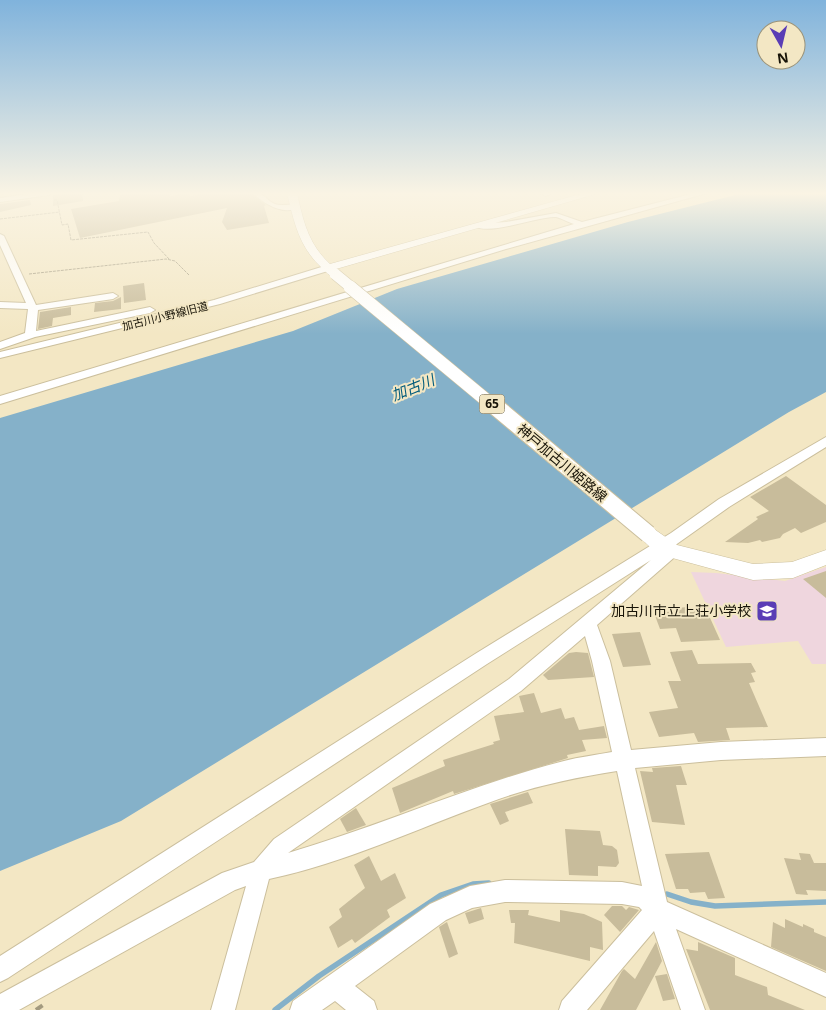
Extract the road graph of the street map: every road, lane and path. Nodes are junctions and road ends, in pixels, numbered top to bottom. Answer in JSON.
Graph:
{"nodes":[{"id":1,"x":2,"y":240,"type":"edge"},
{"id":2,"x":152,"y":240,"type":"edge"},
{"id":3,"x":304,"y":240,"type":"edge"},
{"id":4,"x":433,"y":240,"type":"edge"},
{"id":5,"x":529,"y":240,"type":"edge"},
{"id":6,"x":170,"y":260,"type":"junction"},
{"id":7,"x":332,"y":271,"type":"junction"},
{"id":8,"x":17,"y":275,"type":"junction"},
{"id":9,"x":189,"y":275,"type":"dead end"},
{"id":10,"x":284,"y":282,"type":"junction"},
{"id":11,"x":113,"y":296,"type":"dead end"},
{"id":12,"x":0,"y":305,"type":"edge"},
{"id":13,"x":32,"y":307,"type":"junction"},
{"id":14,"x":0,"y":336,"type":"edge"},
{"id":15,"x":25,"y":337,"type":"junction"},
{"id":16,"x":0,"y":346,"type":"edge"},
{"id":17,"x":0,"y":355,"type":"edge"},
{"id":18,"x":0,"y":400,"type":"edge"},
{"id":19,"x":826,"y":441,"type":"edge"},
{"id":20,"x":661,"y":544,"type":"junction"},
{"id":21,"x":826,"y":556,"type":"edge"},
{"id":22,"x":589,"y":624,"type":"junction"},
{"id":23,"x":825,"y":749,"type":"edge"},
{"id":24,"x":623,"y":760,"type":"junction"},
{"id":25,"x":261,"y":870,"type":"junction"},
{"id":26,"x":658,"y":909,"type":"junction"},
{"id":27,"x":0,"y":970,"type":"edge"},
{"id":28,"x":826,"y":985,"type":"edge"},
{"id":29,"x":335,"y":986,"type":"junction"},
{"id":30,"x":0,"y":1006,"type":"edge"},
{"id":31,"x":223,"y":1010,"type":"edge"},
{"id":32,"x":302,"y":1010,"type":"edge"},
{"id":33,"x":365,"y":1010,"type":"edge"},
{"id":34,"x":571,"y":1010,"type":"edge"},
{"id":35,"x":693,"y":1010,"type":"edge"}],
"edges":[{"from":1,"to":8,"type":"street"},
{"from":2,"to":6,"type":"path"},
{"from":3,"to":7,"type":"main road","name":"神戸加古川姫路線","number":"65"},
{"from":4,"to":7,"type":"main road"},
{"from":5,"to":18,"type":"street"},
{"from":6,"to":8,"type":"path"},
{"from":6,"to":9,"type":"path"},
{"from":7,"to":10,"type":"street","name":"加古川小野線旧道"},
{"from":7,"to":20,"type":"main road","name":"神戸加古川姫路線","number":"65","bridge":true},
{"from":8,"to":13,"type":"street"},
{"from":10,"to":15,"type":"street"},
{"from":10,"to":17,"type":"street","name":"加古川小野線旧道"},
{"from":11,"to":13,"type":"street"},
{"from":12,"to":13,"type":"street"},
{"from":13,"to":15,"type":"street"},
{"from":14,"to":15,"type":"street"},
{"from":15,"to":16,"type":"street"},
{"from":19,"to":20,"type":"street"},
{"from":20,"to":21,"type":"main road","name":"神戸加古川姫路線","number":"65"},
{"from":20,"to":22,"type":"street"},
{"from":20,"to":27,"type":"street"},
{"from":22,"to":24,"type":"street"},
{"from":22,"to":25,"type":"street"},
{"from":23,"to":24,"type":"street"},
{"from":24,"to":25,"type":"street"},
{"from":24,"to":26,"type":"street"},
{"from":25,"to":30,"type":"street"},
{"from":25,"to":31,"type":"street"},
{"from":26,"to":28,"type":"street"},
{"from":26,"to":29,"type":"street"},
{"from":26,"to":34,"type":"street"},
{"from":26,"to":35,"type":"street"},
{"from":29,"to":32,"type":"street"},
{"from":29,"to":33,"type":"street"}]}
